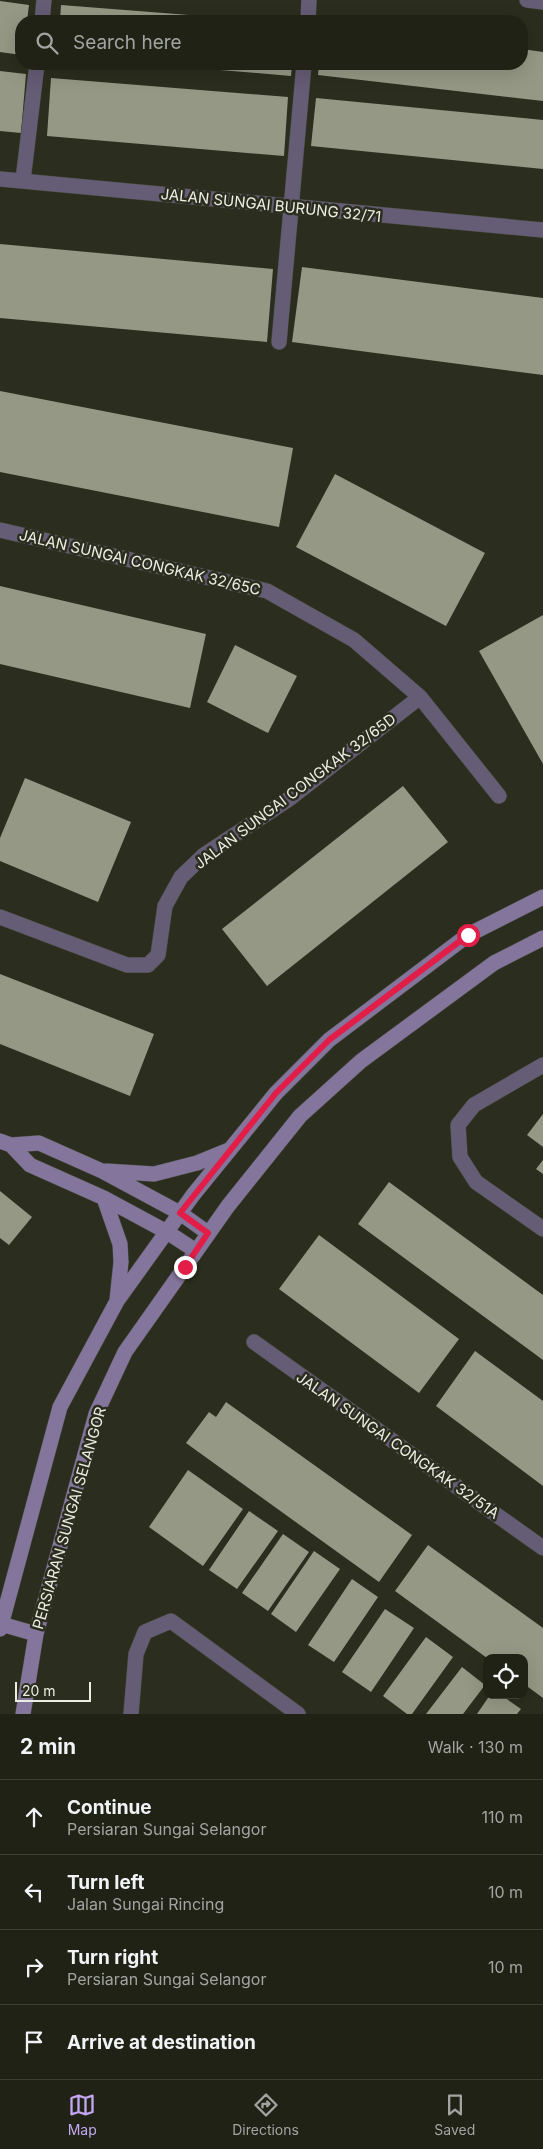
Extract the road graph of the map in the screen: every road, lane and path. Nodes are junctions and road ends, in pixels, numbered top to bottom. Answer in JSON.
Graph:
{"nodes":[{"id":1,"x":44,"y":0,"type":"edge"},
{"id":2,"x":309,"y":0,"type":"edge"},
{"id":3,"x":527,"y":0,"type":"edge"},
{"id":4,"x":543,"y":2,"type":"edge"},
{"id":5,"x":43,"y":15,"type":"edge"},
{"id":6,"x":308,"y":15,"type":"edge"},
{"id":7,"x":36,"y":70,"type":"edge"},
{"id":8,"x":303,"y":70,"type":"edge"},
{"id":9,"x":0,"y":179,"type":"edge"},
{"id":10,"x":23,"y":180,"type":"junction"},
{"id":11,"x":292,"y":207,"type":"junction"},
{"id":12,"x":543,"y":230,"type":"edge"},
{"id":13,"x":279,"y":342,"type":"dead end"},
{"id":14,"x":0,"y":530,"type":"edge"},
{"id":15,"x":420,"y":697,"type":"junction"},
{"id":16,"x":499,"y":796,"type":"dead end"},
{"id":17,"x":543,"y":897,"type":"edge"},
{"id":18,"x":0,"y":917,"type":"edge"},
{"id":19,"x":543,"y":938,"type":"edge"},
{"id":20,"x":543,"y":1065,"type":"edge"},
{"id":21,"x":5,"y":1143,"type":"edge"},
{"id":22,"x":231,"y":1149,"type":"junction"},
{"id":23,"x":102,"y":1171,"type":"junction"},
{"id":24,"x":104,"y":1198,"type":"junction"},
{"id":25,"x":180,"y":1213,"type":"junction"},
{"id":26,"x":543,"y":1230,"type":"edge"},
{"id":27,"x":167,"y":1232,"type":"junction"},
{"id":28,"x":208,"y":1233,"type":"junction"},
{"id":29,"x":196,"y":1251,"type":"junction"},
{"id":30,"x":117,"y":1301,"type":"junction"},
{"id":31,"x":254,"y":1342,"type":"dead end"},
{"id":32,"x":543,"y":1548,"type":"edge"},
{"id":33,"x":1,"y":1627,"type":"edge"},
{"id":34,"x":36,"y":1634,"type":"junction"},
{"id":35,"x":23,"y":1714,"type":"edge"},
{"id":36,"x":131,"y":1714,"type":"edge"},
{"id":37,"x":298,"y":1714,"type":"edge"}],
"edges":[{"from":1,"to":5,"type":"street"},
{"from":2,"to":6,"type":"street"},
{"from":3,"to":4,"type":"street"},
{"from":7,"to":10,"type":"street"},
{"from":8,"to":11,"type":"street"},
{"from":9,"to":10,"type":"street","name":"JALAN SUNGAI BURUNG 32/71"},
{"from":10,"to":11,"type":"street","name":"JALAN SUNGAI BURUNG 32/71"},
{"from":11,"to":12,"type":"street","name":"JALAN SUNGAI BURUNG 32/71"},
{"from":11,"to":13,"type":"street"},
{"from":14,"to":15,"type":"street","name":"JALAN SUNGAI CONGKAK 32/65C"},
{"from":15,"to":16,"type":"street","name":"JALAN SUNGAI CONGKAK 32/65C"},
{"from":15,"to":18,"type":"street","name":"JALAN SUNGAI CONGKAK 32/65D"},
{"from":17,"to":22,"type":"main road"},
{"from":19,"to":28,"type":"main road","name":"PERSIARAN SUNGAI SELANGOR"},
{"from":20,"to":26,"type":"street"},
{"from":21,"to":23,"type":"main road"},
{"from":21,"to":24,"type":"main road"},
{"from":22,"to":23,"type":"main road"},
{"from":22,"to":25,"type":"main road"},
{"from":23,"to":25,"type":"main road"},
{"from":24,"to":27,"type":"main road"},
{"from":24,"to":30,"type":"main road"},
{"from":25,"to":27,"type":"main road"},
{"from":25,"to":28,"type":"main road"},
{"from":27,"to":29,"type":"main road"},
{"from":27,"to":30,"type":"main road"},
{"from":28,"to":29,"type":"main road","name":"PERSIARAN SUNGAI SELANGOR"},
{"from":29,"to":34,"type":"main road","name":"PERSIARAN SUNGAI SELANGOR"},
{"from":30,"to":33,"type":"main road"},
{"from":31,"to":32,"type":"street","name":"JALAN SUNGAI CONGKAK 32/51A"},
{"from":33,"to":34,"type":"main road"},
{"from":34,"to":35,"type":"main road","name":"PERSIARAN SUNGAI SELANGOR"},
{"from":36,"to":37,"type":"street"}]}
